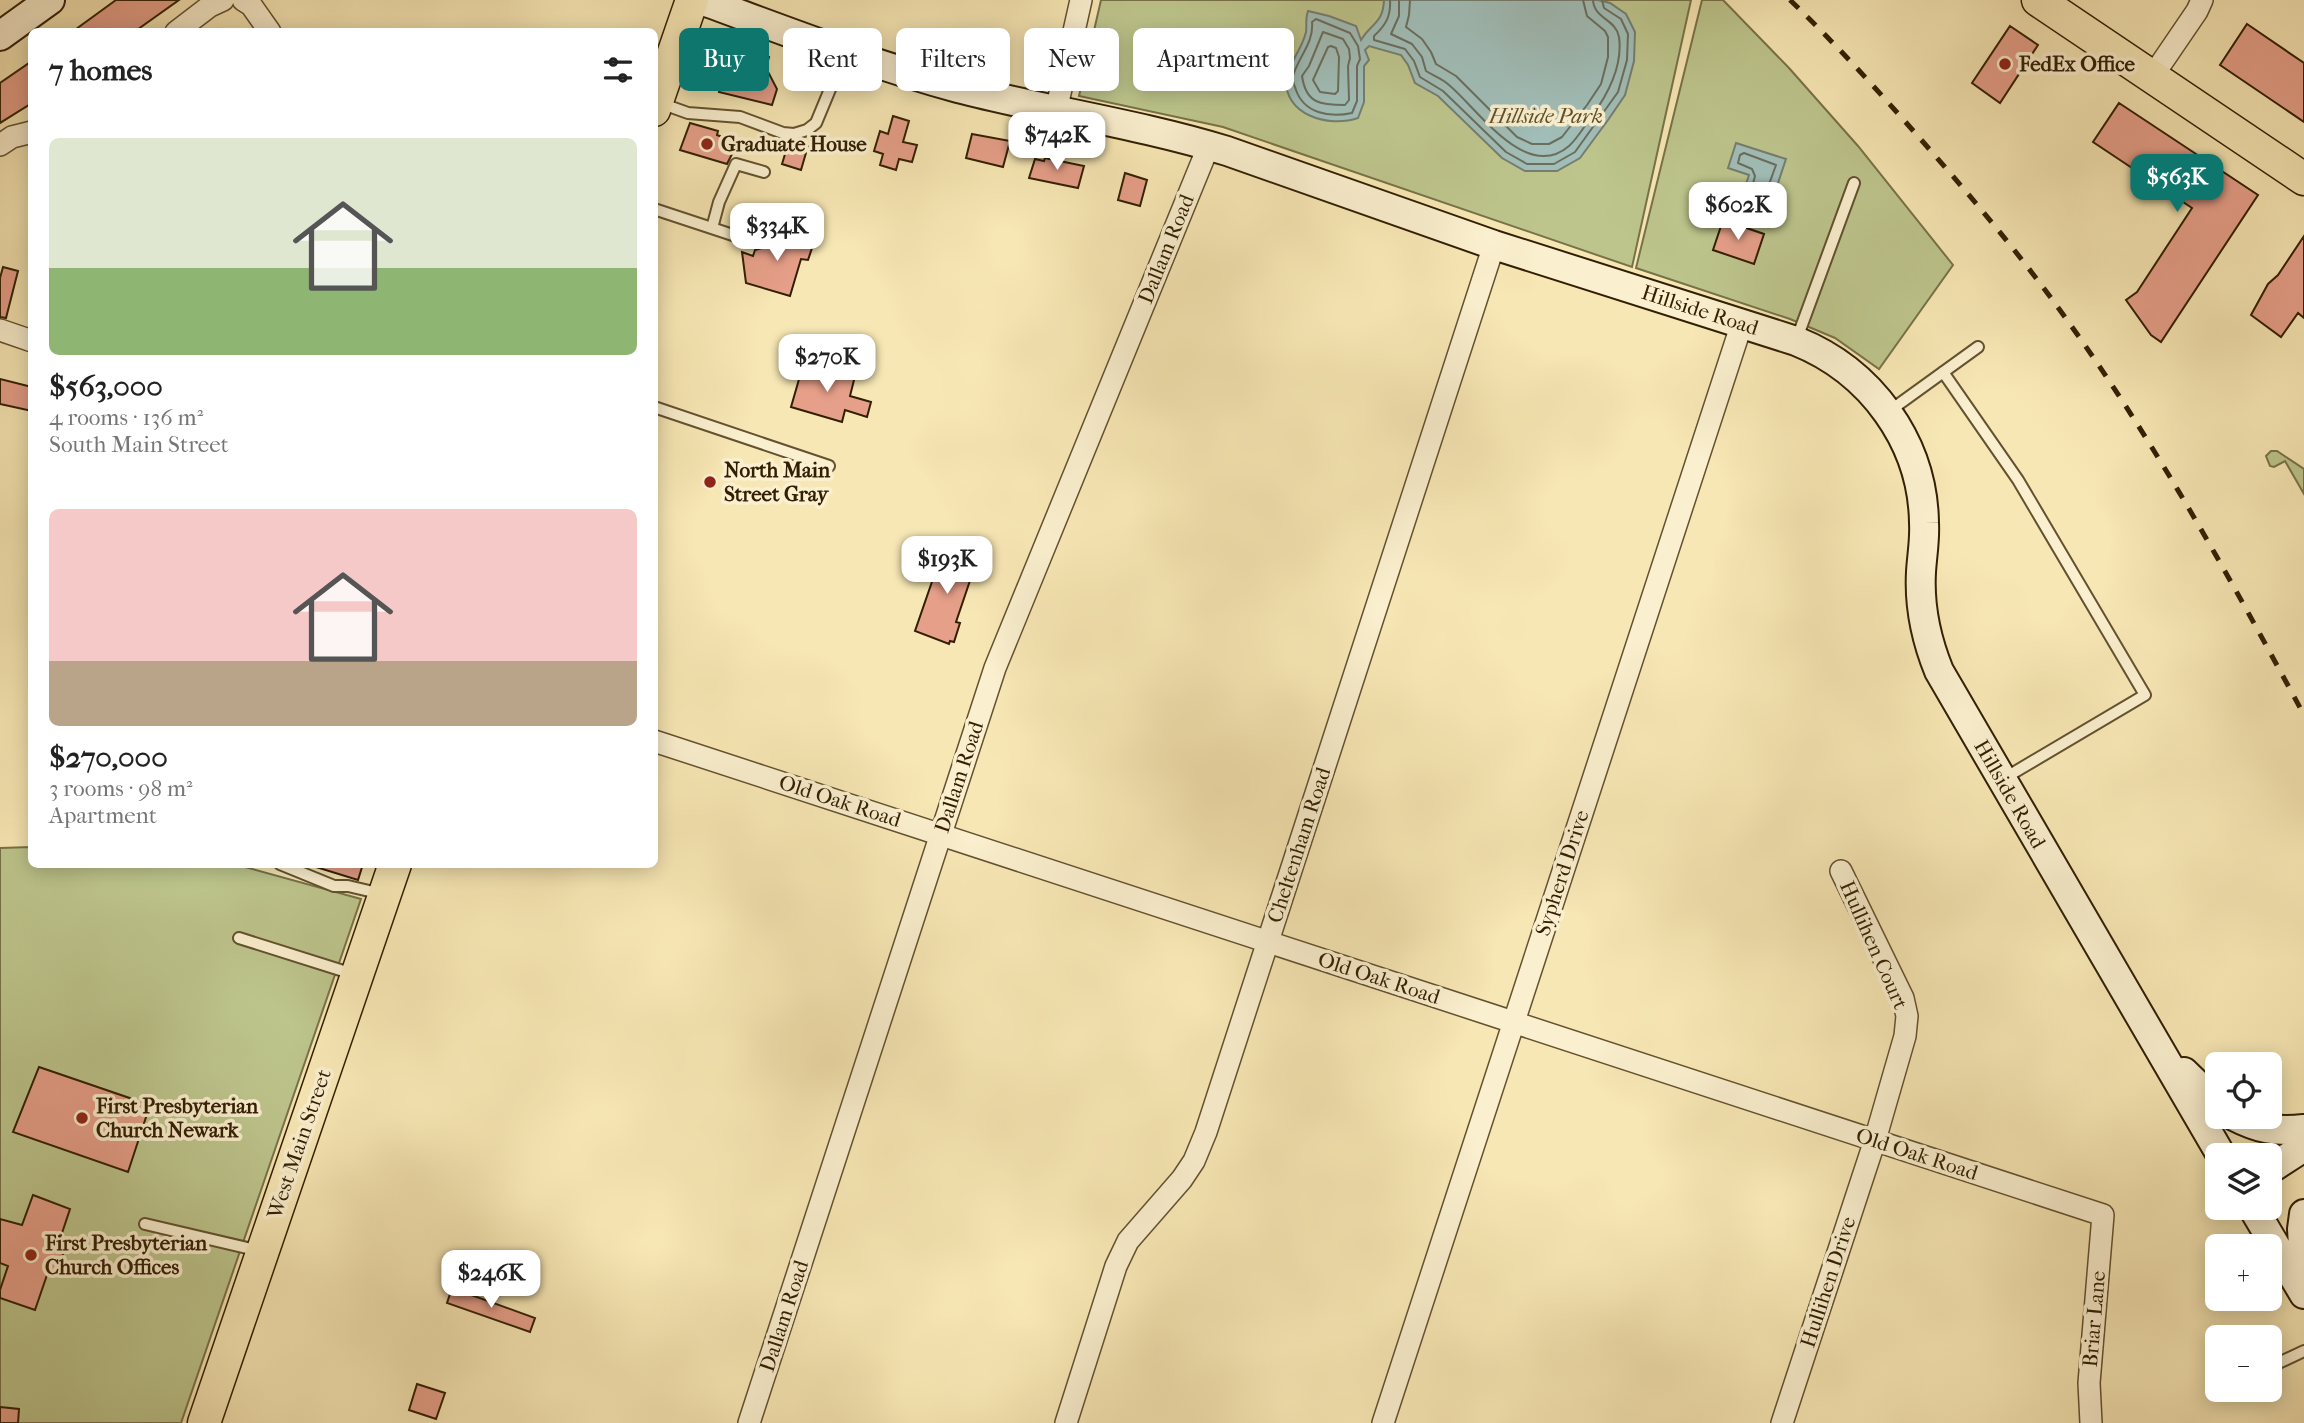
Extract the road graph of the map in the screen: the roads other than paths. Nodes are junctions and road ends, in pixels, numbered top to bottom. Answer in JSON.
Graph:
{"nodes":[{"id":1,"x":50,"y":0,"type":"edge"},
{"id":2,"x":223,"y":0,"type":"edge"},
{"id":3,"x":243,"y":0,"type":"edge"},
{"id":4,"x":692,"y":0,"type":"edge"},
{"id":5,"x":701,"y":0,"type":"edge"},
{"id":6,"x":1081,"y":0,"type":"edge"},
{"id":7,"x":2038,"y":0,"type":"edge"},
{"id":8,"x":2202,"y":0,"type":"edge"},
{"id":9,"x":181,"y":28,"type":"edge"},
{"id":10,"x":267,"y":28,"type":"edge"},
{"id":11,"x":783,"y":30,"type":"edge"},
{"id":12,"x":0,"y":36,"type":"edge"},
{"id":13,"x":882,"y":64,"type":"edge"},
{"id":14,"x":2152,"y":77,"type":"junction"},
{"id":15,"x":829,"y":91,"type":"edge"},
{"id":16,"x":658,"y":100,"type":"edge"},
{"id":17,"x":658,"y":106,"type":"edge"},
{"id":18,"x":1056,"y":111,"type":"junction"},
{"id":19,"x":28,"y":133,"type":"edge"},
{"id":20,"x":0,"y":145,"type":"edge"},
{"id":21,"x":1209,"y":145,"type":"junction"},
{"id":22,"x":764,"y":172,"type":"dead end"},
{"id":23,"x":2304,"y":180,"type":"edge"},
{"id":24,"x":1854,"y":183,"type":"dead end"},
{"id":25,"x":658,"y":210,"type":"edge"},
{"id":26,"x":712,"y":228,"type":"junction"},
{"id":27,"x":754,"y":242,"type":"dead end"},
{"id":28,"x":1494,"y":245,"type":"junction"},
{"id":29,"x":1742,"y":323,"type":"junction"},
{"id":30,"x":0,"y":330,"type":"edge"},
{"id":31,"x":28,"y":340,"type":"edge"},
{"id":32,"x":1797,"y":341,"type":"junction"},
{"id":33,"x":1978,"y":347,"type":"dead end"},
{"id":34,"x":1942,"y":372,"type":"junction"},
{"id":35,"x":658,"y":408,"type":"edge"},
{"id":36,"x":1888,"y":412,"type":"junction"},
{"id":37,"x":829,"y":466,"type":"dead end"},
{"id":38,"x":658,"y":741,"type":"edge"},
{"id":39,"x":2002,"y":779,"type":"junction"},
{"id":40,"x":940,"y":834,"type":"junction"},
{"id":41,"x":290,"y":868,"type":"edge"},
{"id":42,"x":394,"y":868,"type":"edge"},
{"id":43,"x":1841,"y":871,"type":"dead end"},
{"id":44,"x":385,"y":895,"type":"junction"},
{"id":45,"x":239,"y":938,"type":"dead end"},
{"id":46,"x":1268,"y":942,"type":"junction"},
{"id":47,"x":357,"y":975,"type":"junction"},
{"id":48,"x":1514,"y":1022,"type":"junction"},
{"id":49,"x":2152,"y":1036,"type":"junction"},
{"id":50,"x":2205,"y":1093,"type":"edge"},
{"id":51,"x":2266,"y":1129,"type":"edge"},
{"id":52,"x":2304,"y":1129,"type":"edge"},
{"id":53,"x":1875,"y":1140,"type":"junction"},
{"id":54,"x":2214,"y":1143,"type":"edge"},
{"id":55,"x":2304,"y":1147,"type":"edge"},
{"id":56,"x":2282,"y":1161,"type":"edge"},
{"id":57,"x":2304,"y":1214,"type":"edge"},
{"id":58,"x":2103,"y":1215,"type":"joint"},
{"id":59,"x":2260,"y":1220,"type":"edge"},
{"id":60,"x":145,"y":1224,"type":"dead end"},
{"id":61,"x":262,"y":1251,"type":"junction"},
{"id":62,"x":2304,"y":1263,"type":"edge"},
{"id":63,"x":2304,"y":1294,"type":"edge"},
{"id":64,"x":2304,"y":1350,"type":"edge"},
{"id":65,"x":2282,"y":1361,"type":"edge"},
{"id":66,"x":204,"y":1423,"type":"edge"},
{"id":67,"x":749,"y":1423,"type":"edge"},
{"id":68,"x":1066,"y":1423,"type":"edge"},
{"id":69,"x":1383,"y":1423,"type":"edge"},
{"id":70,"x":1782,"y":1423,"type":"edge"},
{"id":71,"x":2091,"y":1423,"type":"edge"}],
"edges":[{"from":1,"to":12,"type":"street"},
{"from":2,"to":9,"type":"street"},
{"from":3,"to":10,"type":"street"},
{"from":4,"to":16,"type":"main road"},
{"from":5,"to":11,"type":"street","name":"Hillside Road"},
{"from":6,"to":18,"type":"street"},
{"from":7,"to":14,"type":"main road"},
{"from":8,"to":14,"type":"street"},
{"from":13,"to":18,"type":"street","name":"Hillside Road"},
{"from":14,"to":23,"type":"main road"},
{"from":15,"to":17,"type":"lane"},
{"from":18,"to":21,"type":"street","name":"Hillside Road"},
{"from":19,"to":20,"type":"street"},
{"from":21,"to":28,"type":"street","name":"Hillside Road"},
{"from":21,"to":40,"type":"street","name":"Dallam Road"},
{"from":22,"to":26,"type":"lane"},
{"from":24,"to":32,"type":"lane"},
{"from":25,"to":26,"type":"lane"},
{"from":26,"to":27,"type":"lane"},
{"from":28,"to":29,"type":"street","name":"Hillside Road"},
{"from":28,"to":46,"type":"street","name":"Cheltenham Road"},
{"from":29,"to":32,"type":"street","name":"Hillside Road"},
{"from":29,"to":48,"type":"street","name":"Sypherd Drive"},
{"from":30,"to":31,"type":"street"},
{"from":32,"to":36,"type":"street","name":"Hillside Road"},
{"from":33,"to":34,"type":"lane"},
{"from":34,"to":36,"type":"lane"},
{"from":34,"to":39,"type":"lane"},
{"from":35,"to":37,"type":"lane"},
{"from":36,"to":39,"type":"street","name":"Hillside Road"},
{"from":38,"to":40,"type":"street","name":"Old Oak Road"},
{"from":39,"to":49,"type":"street","name":"Hillside Road"},
{"from":40,"to":46,"type":"street","name":"Old Oak Road"},
{"from":40,"to":67,"type":"street","name":"Dallam Road"},
{"from":41,"to":44,"type":"lane"},
{"from":42,"to":44,"type":"main road","name":"West Main Street"},
{"from":43,"to":53,"type":"street","name":"Hullihen Court"},
{"from":44,"to":47,"type":"main road","name":"West Main Street"},
{"from":45,"to":47,"type":"lane"},
{"from":46,"to":48,"type":"street","name":"Old Oak Road"},
{"from":46,"to":68,"type":"street","name":"Cheltenham Road"},
{"from":47,"to":61,"type":"main road","name":"West Main Street"},
{"from":48,"to":53,"type":"street","name":"Old Oak Road"},
{"from":48,"to":69,"type":"street","name":"Sypherd Drive"},
{"from":49,"to":50,"type":"street"},
{"from":49,"to":54,"type":"street","name":"Hillside Road"},
{"from":51,"to":52,"type":"street"},
{"from":53,"to":58,"type":"street","name":"Old Oak Road"},
{"from":53,"to":70,"type":"street","name":"Hullihen Drive"},
{"from":55,"to":56,"type":"street"},
{"from":57,"to":62,"type":"street"},
{"from":58,"to":71,"type":"street","name":"Briar Lane"},
{"from":59,"to":63,"type":"street"},
{"from":60,"to":61,"type":"lane"},
{"from":61,"to":66,"type":"main road","name":"West Main Street"},
{"from":64,"to":65,"type":"lane"}]}
